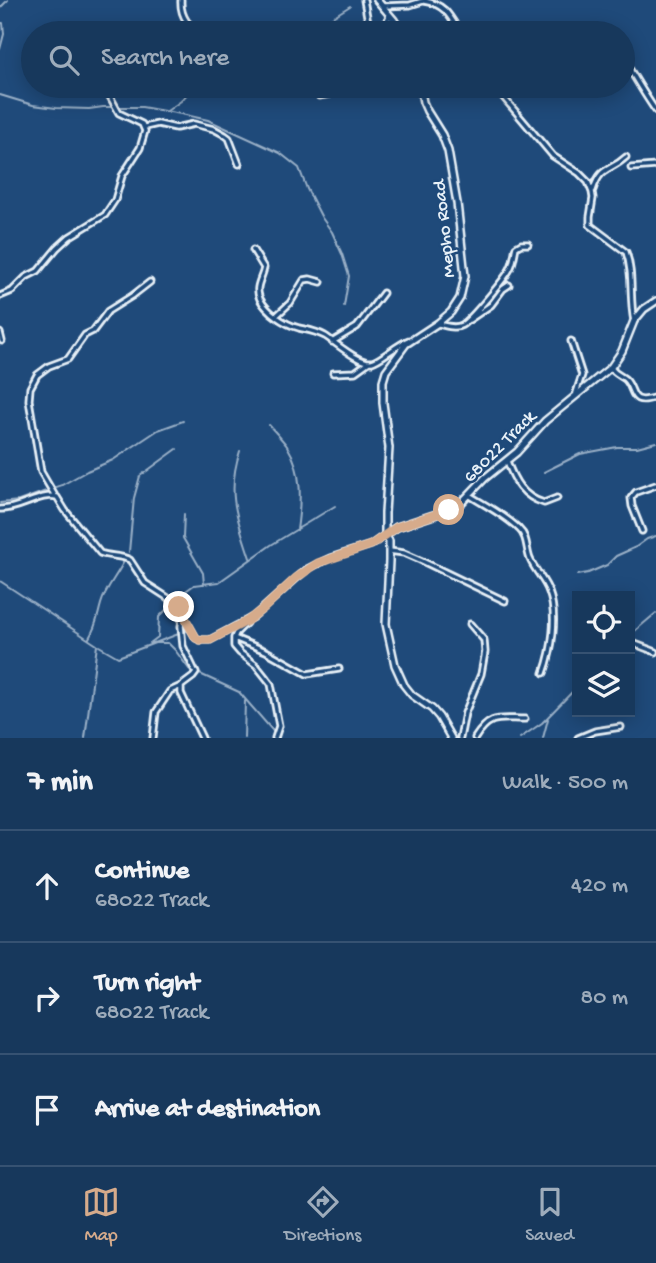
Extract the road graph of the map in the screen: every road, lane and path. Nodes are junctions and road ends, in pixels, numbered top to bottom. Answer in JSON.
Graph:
{"nodes":[{"id":1,"x":181,"y":0,"type":"edge"},
{"id":2,"x":364,"y":0,"type":"edge"},
{"id":3,"x":377,"y":0,"type":"edge"},
{"id":4,"x":425,"y":0,"type":"edge"},
{"id":5,"x":384,"y":6,"type":"junction"},
{"id":6,"x":390,"y":14,"type":"junction"},
{"id":7,"x":186,"y":21,"type":"edge"},
{"id":8,"x":368,"y":21,"type":"edge"},
{"id":9,"x":387,"y":21,"type":"edge"},
{"id":10,"x":394,"y":21,"type":"edge"},
{"id":11,"x":453,"y":21,"type":"edge"},
{"id":12,"x":635,"y":76,"type":"edge"},
{"id":13,"x":110,"y":98,"type":"edge"},
{"id":14,"x":422,"y":98,"type":"edge"},
{"id":15,"x":504,"y":98,"type":"edge"},
{"id":16,"x":656,"y":111,"type":"edge"},
{"id":17,"x":145,"y":127,"type":"junction"},
{"id":18,"x":626,"y":157,"type":"dead end"},
{"id":19,"x":239,"y":164,"type":"dead end"},
{"id":20,"x":656,"y":166,"type":"edge"},
{"id":21,"x":631,"y":168,"type":"dead end"},
{"id":22,"x":592,"y":192,"type":"junction"},
{"id":23,"x":528,"y":244,"type":"dead end"},
{"id":24,"x":253,"y":250,"type":"dead end"},
{"id":25,"x":150,"y":282,"type":"dead end"},
{"id":26,"x":321,"y":282,"type":"dead end"},
{"id":27,"x":509,"y":285,"type":"dead end"},
{"id":28,"x":383,"y":293,"type":"dead end"},
{"id":29,"x":0,"y":296,"type":"edge"},
{"id":30,"x":656,"y":301,"type":"edge"},
{"id":31,"x":276,"y":316,"type":"junction"},
{"id":32,"x":634,"y":321,"type":"junction"},
{"id":33,"x":438,"y":323,"type":"junction"},
{"id":34,"x":465,"y":323,"type":"junction"},
{"id":35,"x":0,"y":333,"type":"edge"},
{"id":36,"x":412,"y":338,"type":"junction"},
{"id":37,"x":2,"y":341,"type":"edge"},
{"id":38,"x":571,"y":341,"type":"dead end"},
{"id":39,"x":332,"y":342,"type":"junction"},
{"id":40,"x":369,"y":362,"type":"junction"},
{"id":41,"x":611,"y":367,"type":"junction"},
{"id":42,"x":333,"y":373,"type":"dead end"},
{"id":43,"x":576,"y":395,"type":"junction"},
{"id":44,"x":656,"y":397,"type":"edge"},
{"id":45,"x":507,"y":461,"type":"junction"},
{"id":46,"x":656,"y":485,"type":"edge"},
{"id":47,"x":470,"y":495,"type":"junction"},
{"id":48,"x":55,"y":496,"type":"junction"},
{"id":49,"x":557,"y":498,"type":"dead end"},
{"id":50,"x":0,"y":509,"type":"edge"},
{"id":51,"x":642,"y":531,"type":"dead end"},
{"id":52,"x":385,"y":535,"type":"junction"},
{"id":53,"x":389,"y":551,"type":"junction"},
{"id":54,"x":505,"y":601,"type":"dead end"},
{"id":55,"x":183,"y":614,"type":"junction"},
{"id":56,"x":247,"y":621,"type":"junction"},
{"id":57,"x":470,"y":624,"type":"dead end"},
{"id":58,"x":234,"y":638,"type":"junction"},
{"id":59,"x":635,"y":644,"type":"dead end"},
{"id":60,"x":656,"y":652,"type":"edge"},
{"id":61,"x":339,"y":669,"type":"dead end"},
{"id":62,"x":544,"y":673,"type":"dead end"},
{"id":63,"x":181,"y":685,"type":"junction"},
{"id":64,"x":525,"y":719,"type":"dead end"},
{"id":65,"x":621,"y":727,"type":"dead end"},
{"id":66,"x":153,"y":738,"type":"edge"},
{"id":67,"x":202,"y":738,"type":"edge"},
{"id":68,"x":275,"y":738,"type":"edge"},
{"id":69,"x":451,"y":738,"type":"edge"},
{"id":70,"x":460,"y":738,"type":"edge"},
{"id":71,"x":475,"y":738,"type":"edge"},
{"id":72,"x":578,"y":738,"type":"edge"}],
"edges":[{"from":1,"to":7,"type":"street"},
{"from":2,"to":8,"type":"street"},
{"from":3,"to":5,"type":"street"},
{"from":4,"to":5,"type":"street"},
{"from":4,"to":11,"type":"street"},
{"from":5,"to":6,"type":"street"},
{"from":6,"to":9,"type":"street"},
{"from":6,"to":10,"type":"street"},
{"from":12,"to":16,"type":"street"},
{"from":13,"to":17,"type":"street"},
{"from":14,"to":33,"type":"street","name":"Mepho Road"},
{"from":15,"to":22,"type":"street"},
{"from":17,"to":19,"type":"street"},
{"from":17,"to":29,"type":"street"},
{"from":18,"to":22,"type":"street"},
{"from":20,"to":21,"type":"street"},
{"from":22,"to":32,"type":"street"},
{"from":23,"to":34,"type":"street"},
{"from":24,"to":31,"type":"street"},
{"from":25,"to":48,"type":"street","name":"68022 Track"},
{"from":26,"to":31,"type":"street"},
{"from":27,"to":34,"type":"street"},
{"from":28,"to":39,"type":"street"},
{"from":30,"to":32,"type":"street","name":"68022 Track"},
{"from":31,"to":39,"type":"street"},
{"from":32,"to":41,"type":"street","name":"68022 Track"},
{"from":33,"to":34,"type":"street"},
{"from":33,"to":36,"type":"street","name":"Mepho Road"},
{"from":35,"to":37,"type":"street"},
{"from":36,"to":40,"type":"street"},
{"from":36,"to":52,"type":"street","name":"Mepho Road"},
{"from":38,"to":43,"type":"street"},
{"from":39,"to":40,"type":"street"},
{"from":40,"to":42,"type":"street"},
{"from":41,"to":43,"type":"street","name":"68022 Track"},
{"from":41,"to":44,"type":"street"},
{"from":43,"to":45,"type":"street","name":"68022 Track"},
{"from":45,"to":47,"type":"street","name":"68022 Track"},
{"from":45,"to":49,"type":"street"},
{"from":46,"to":51,"type":"street"},
{"from":47,"to":52,"type":"street","name":"68022 Track"},
{"from":47,"to":62,"type":"street"},
{"from":48,"to":50,"type":"street"},
{"from":48,"to":55,"type":"street","name":"68022 Track"},
{"from":52,"to":53,"type":"street","name":"Mepho Road"},
{"from":52,"to":56,"type":"street","name":"68022 Track"},
{"from":53,"to":54,"type":"street"},
{"from":53,"to":69,"type":"street","name":"Mepho Road"},
{"from":55,"to":56,"type":"street","name":"68022 Track"},
{"from":55,"to":63,"type":"street"},
{"from":56,"to":58,"type":"street"},
{"from":57,"to":70,"type":"street"},
{"from":58,"to":61,"type":"street"},
{"from":58,"to":68,"type":"street"},
{"from":59,"to":60,"type":"street"},
{"from":63,"to":66,"type":"street"},
{"from":63,"to":67,"type":"street"},
{"from":64,"to":71,"type":"street"},
{"from":65,"to":72,"type":"street"}]}
